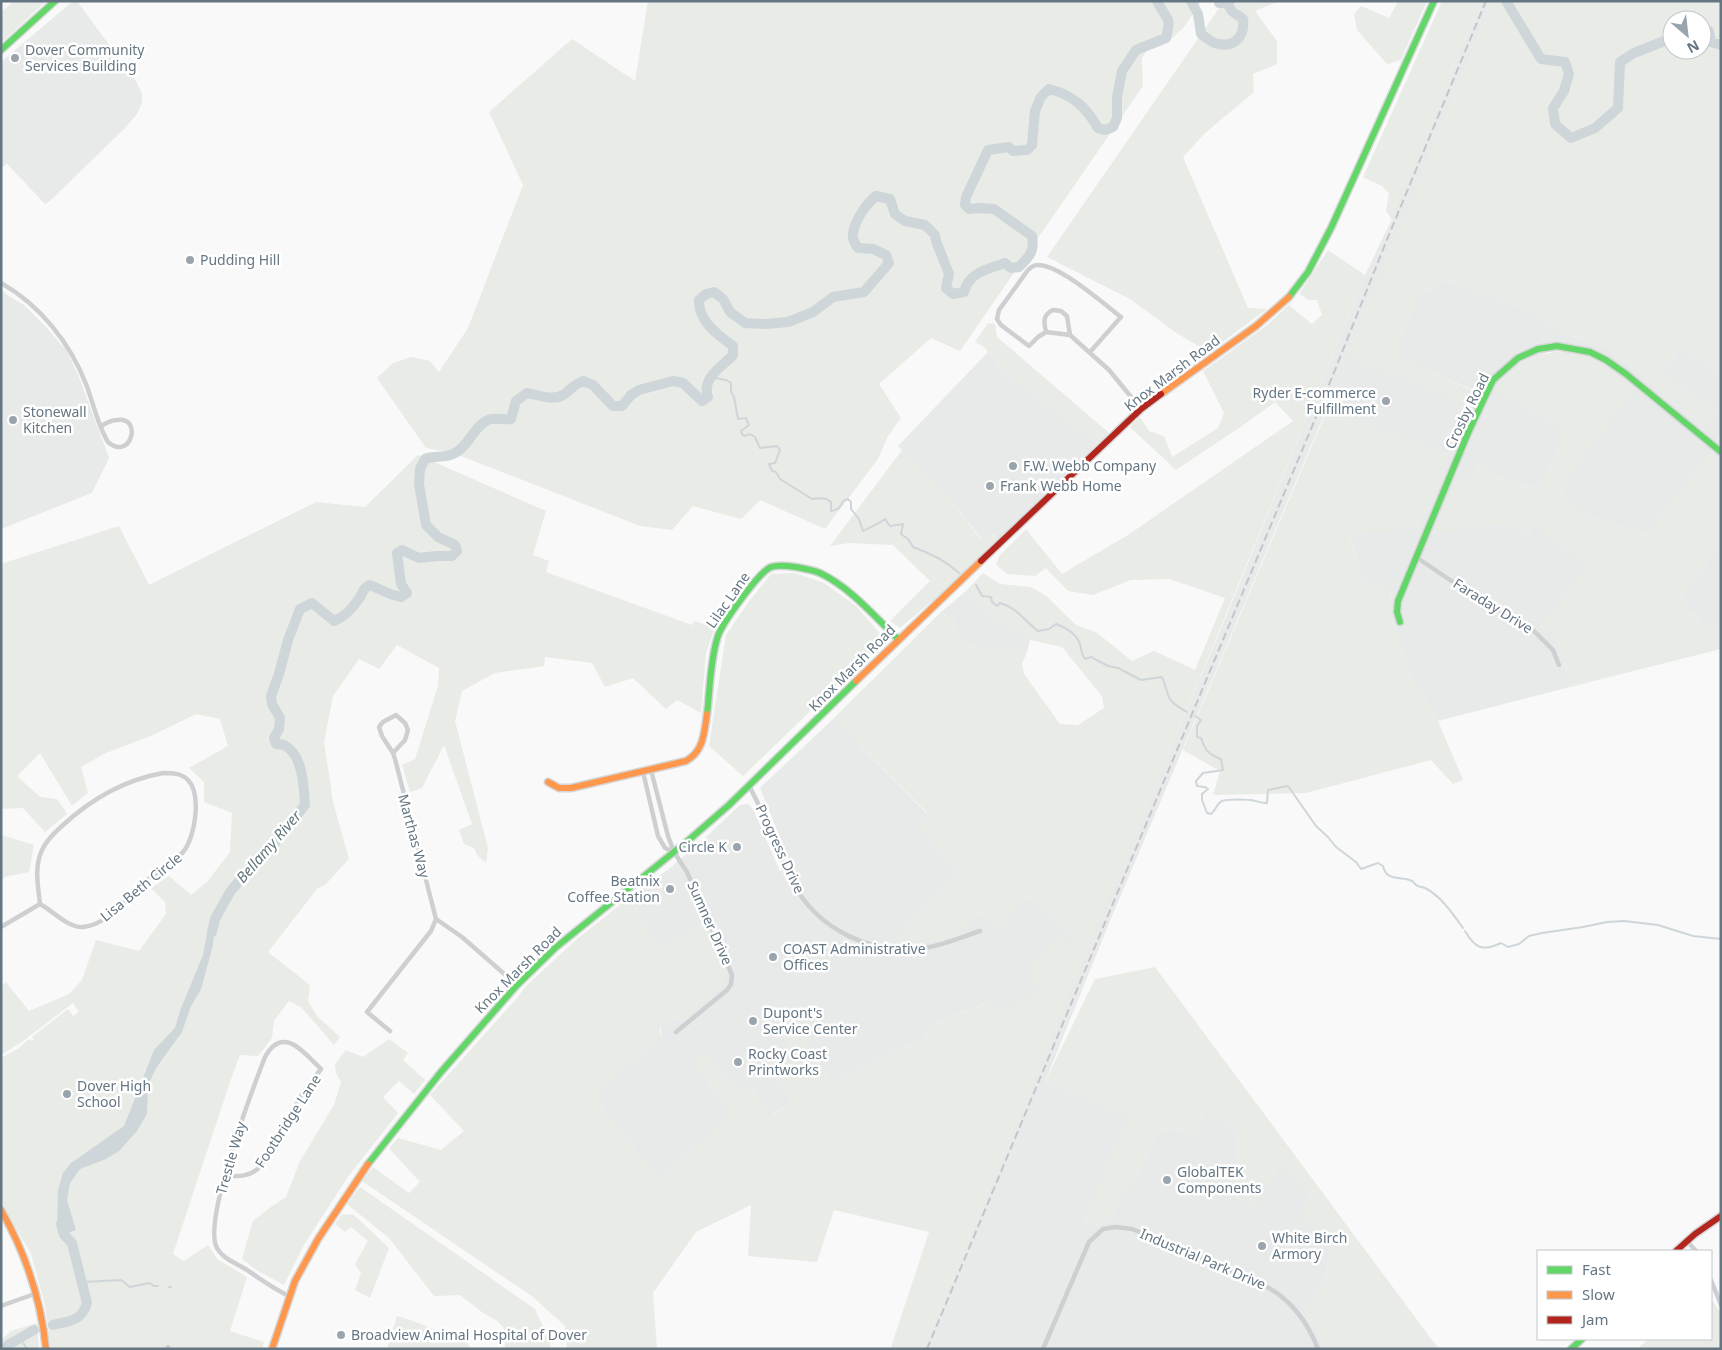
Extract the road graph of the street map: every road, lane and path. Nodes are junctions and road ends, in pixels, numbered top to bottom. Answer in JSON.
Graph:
{"nodes":[{"id":1,"x":55,"y":1,"type":"edge"},
{"id":2,"x":1434,"y":1,"type":"edge"},
{"id":3,"x":1,"y":50,"type":"edge"},
{"id":4,"x":1,"y":283,"type":"edge"},
{"id":5,"x":1046,"y":332,"type":"junction"},
{"id":6,"x":1070,"y":336,"type":"junction"},
{"id":7,"x":1090,"y":352,"type":"junction"},
{"id":8,"x":1141,"y":409,"type":"junction"},
{"id":9,"x":102,"y":426,"type":"junction"},
{"id":10,"x":1721,"y":452,"type":"edge"},
{"id":11,"x":1416,"y":557,"type":"junction"},
{"id":12,"x":1400,"y":622,"type":"dead end"},
{"id":13,"x":898,"y":639,"type":"junction"},
{"id":14,"x":1559,"y":665,"type":"dead end"},
{"id":15,"x":394,"y":753,"type":"junction"},
{"id":16,"x":651,"y":770,"type":"junction"},
{"id":17,"x":643,"y":772,"type":"junction"},
{"id":18,"x":548,"y":782,"type":"dead end"},
{"id":19,"x":749,"y":786,"type":"junction"},
{"id":20,"x":674,"y":852,"type":"junction"},
{"id":21,"x":40,"y":904,"type":"junction"},
{"id":22,"x":436,"y":919,"type":"junction"},
{"id":23,"x":1,"y":927,"type":"edge"},
{"id":24,"x":980,"y":931,"type":"dead end"},
{"id":25,"x":517,"y":985,"type":"junction"},
{"id":26,"x":390,"y":1031,"type":"dead end"},
{"id":27,"x":676,"y":1032,"type":"dead end"},
{"id":28,"x":322,"y":1069,"type":"joint"},
{"id":29,"x":224,"y":1174,"type":"junction"},
{"id":30,"x":1,"y":1210,"type":"edge"},
{"id":31,"x":1721,"y":1216,"type":"edge"},
{"id":32,"x":1687,"y":1241,"type":"junction"},
{"id":33,"x":1677,"y":1250,"type":"edge"},
{"id":34,"x":1695,"y":1250,"type":"edge"},
{"id":35,"x":1712,"y":1282,"type":"edge"},
{"id":36,"x":37,"y":1293,"type":"junction"},
{"id":37,"x":289,"y":1296,"type":"junction"},
{"id":38,"x":1721,"y":1305,"type":"edge"},
{"id":39,"x":1,"y":1306,"type":"edge"},
{"id":40,"x":1581,"y":1340,"type":"edge"},
{"id":41,"x":46,"y":1349,"type":"edge"},
{"id":42,"x":272,"y":1349,"type":"edge"},
{"id":43,"x":1043,"y":1349,"type":"edge"},
{"id":44,"x":1318,"y":1349,"type":"edge"},
{"id":45,"x":1571,"y":1349,"type":"edge"}],
"edges":[{"from":1,"to":3,"type":"main road"},
{"from":2,"to":8,"type":"main road","name":"Knox Marsh Road"},
{"from":4,"to":9,"type":"street"},
{"from":5,"to":6,"type":"street"},
{"from":5,"to":6,"type":"street"},
{"from":5,"to":7,"type":"street"},
{"from":6,"to":7,"type":"street"},
{"from":7,"to":8,"type":"street"},
{"from":8,"to":13,"type":"main road","name":"Knox Marsh Road"},
{"from":9,"to":9,"type":"street"},
{"from":10,"to":11,"type":"main road","name":"Crosby Road"},
{"from":11,"to":12,"type":"main road","name":"Crosby Road"},
{"from":11,"to":14,"type":"street","name":"Faraday Drive"},
{"from":13,"to":16,"type":"main road","name":"Lilac Lane"},
{"from":13,"to":19,"type":"main road","name":"Knox Marsh Road"},
{"from":15,"to":15,"type":"street","name":"Marthas Way"},
{"from":15,"to":22,"type":"street","name":"Marthas Way"},
{"from":16,"to":17,"type":"main road","name":"Lilac Lane"},
{"from":16,"to":20,"type":"street"},
{"from":17,"to":18,"type":"main road","name":"Lilac Lane"},
{"from":17,"to":20,"type":"street"},
{"from":19,"to":20,"type":"main road","name":"Knox Marsh Road"},
{"from":19,"to":24,"type":"street","name":"Progress Drive"},
{"from":20,"to":25,"type":"main road","name":"Knox Marsh Road"},
{"from":20,"to":27,"type":"street","name":"Sumner Drive"},
{"from":21,"to":21,"type":"street","name":"Lisa Beth Circle"},
{"from":21,"to":23,"type":"street"},
{"from":22,"to":25,"type":"street"},
{"from":22,"to":26,"type":"street"},
{"from":25,"to":37,"type":"main road","name":"Knox Marsh Road"},
{"from":28,"to":29,"type":"street","name":"Footbridge Lane"},
{"from":28,"to":29,"type":"street","name":"Trestle Way"},
{"from":29,"to":37,"type":"street","name":"Trestle Way"},
{"from":30,"to":36,"type":"main road"},
{"from":31,"to":32,"type":"main road"},
{"from":32,"to":33,"type":"main road"},
{"from":32,"to":34,"type":"street"},
{"from":35,"to":38,"type":"street"},
{"from":36,"to":39,"type":"street"},
{"from":36,"to":41,"type":"main road"},
{"from":37,"to":42,"type":"main road","name":"Knox Marsh Road"},
{"from":40,"to":45,"type":"main road"},
{"from":43,"to":44,"type":"street","name":"Industrial Park Drive"}]}
